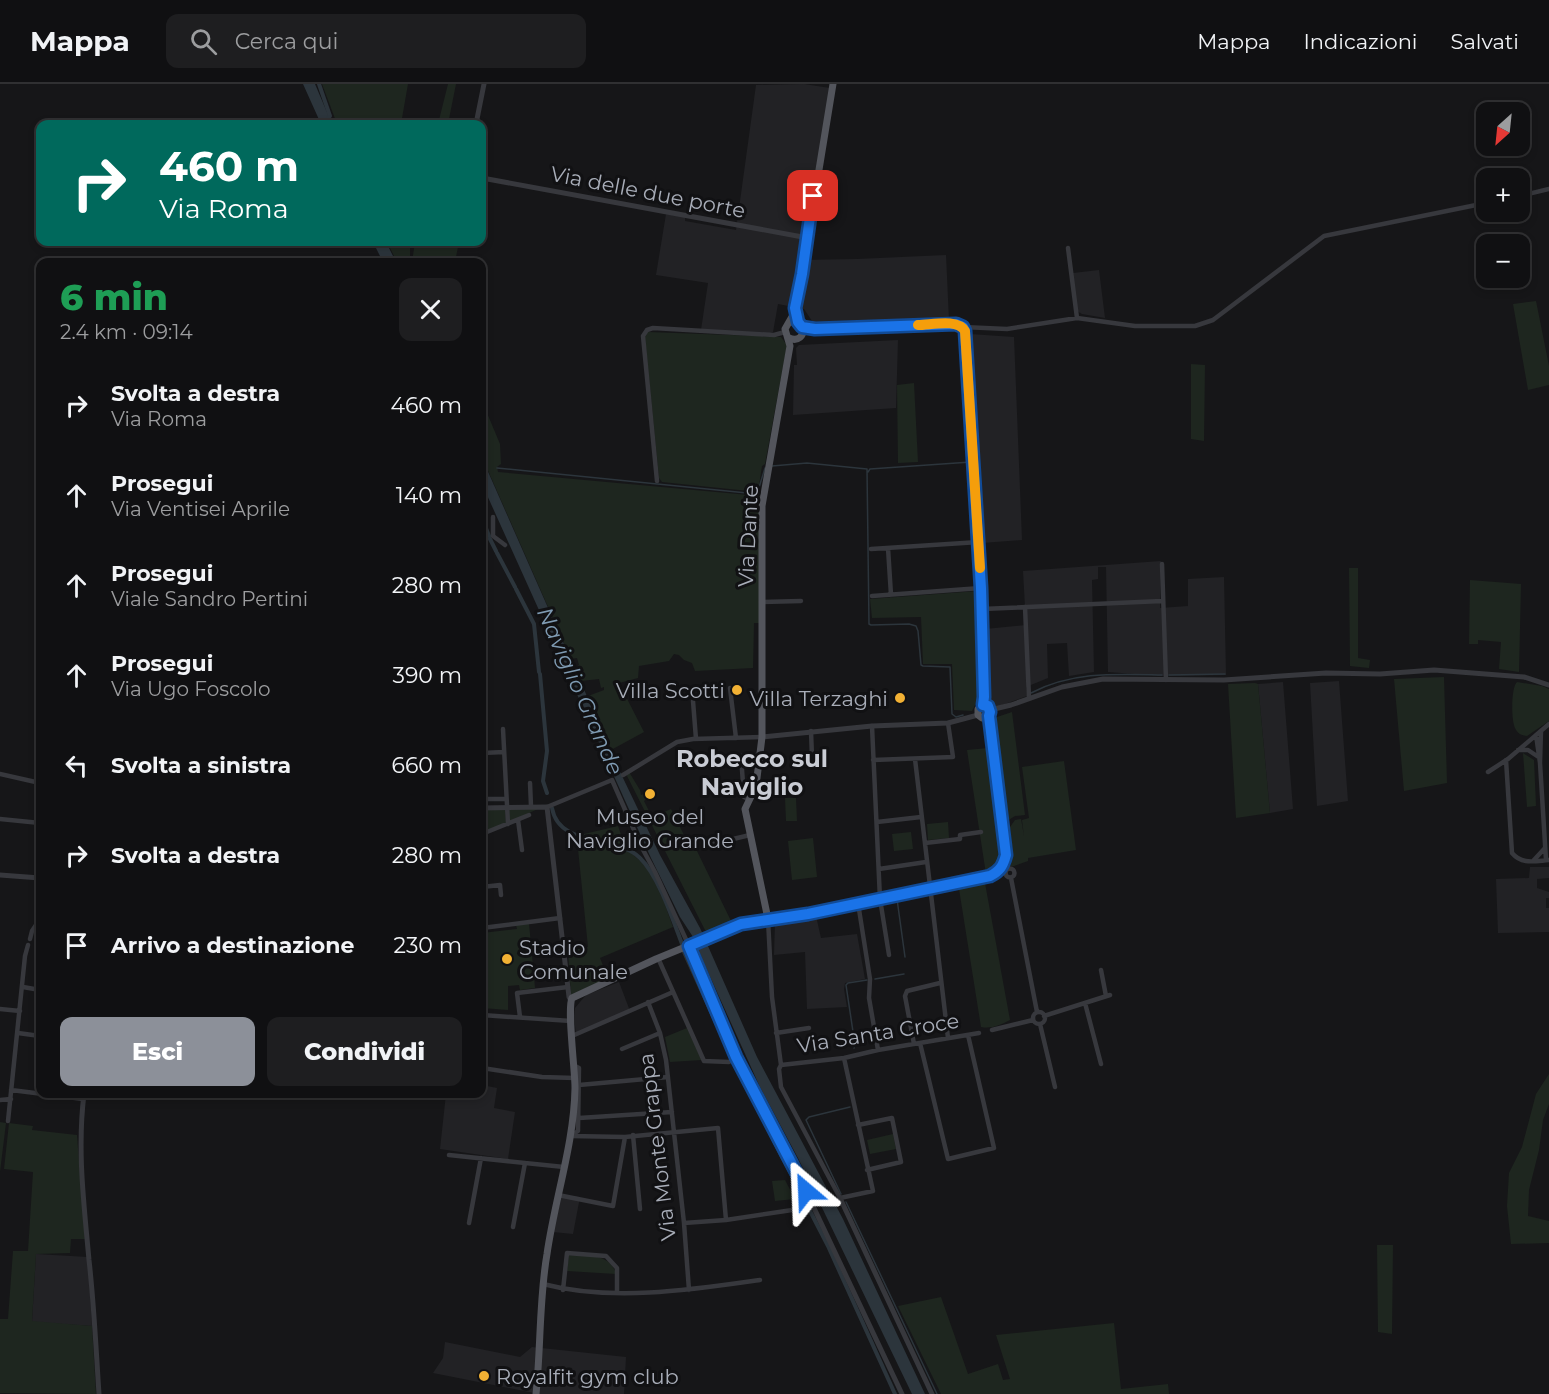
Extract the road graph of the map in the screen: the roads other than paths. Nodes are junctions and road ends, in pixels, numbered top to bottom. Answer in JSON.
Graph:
{"nodes":[{"id":1,"x":484,"y":84,"type":"edge"},
{"id":2,"x":833,"y":84,"type":"edge"},
{"id":3,"x":477,"y":120,"type":"edge"},
{"id":4,"x":486,"y":178,"type":"edge"},
{"id":5,"x":1549,"y":189,"type":"edge"},
{"id":6,"x":1530,"y":194,"type":"edge"},
{"id":7,"x":1476,"y":204,"type":"edge"},
{"id":8,"x":808,"y":238,"type":"junction"},
{"id":9,"x":1068,"y":248,"type":"dead end"},
{"id":10,"x":1077,"y":318,"type":"junction"},
{"id":11,"x":797,"y":324,"type":"junction"},
{"id":12,"x":963,"y":327,"type":"junction"},
{"id":13,"x":820,"y":329,"type":"junction"},
{"id":14,"x":787,"y":335,"type":"junction"},
{"id":15,"x":802,"y":335,"type":"junction"},
{"id":16,"x":657,"y":481,"type":"dead end"},
{"id":17,"x":493,"y":517,"type":"dead end"},
{"id":18,"x":979,"y":542,"type":"junction"},
{"id":19,"x":505,"y":545,"type":"dead end"},
{"id":20,"x":888,"y":548,"type":"junction"},
{"id":21,"x":871,"y":549,"type":"dead end"},
{"id":22,"x":1162,"y":564,"type":"dead end"},
{"id":23,"x":981,"y":588,"type":"junction"},
{"id":24,"x":891,"y":595,"type":"junction"},
{"id":25,"x":872,"y":596,"type":"dead end"},
{"id":26,"x":801,"y":601,"type":"dead end"},
{"id":27,"x":1162,"y":601,"type":"junction"},
{"id":28,"x":761,"y":602,"type":"junction"},
{"id":29,"x":1025,"y":607,"type":"junction"},
{"id":30,"x":982,"y":609,"type":"junction"},
{"id":31,"x":1166,"y":680,"type":"junction"},
{"id":32,"x":1549,"y":685,"type":"edge"},
{"id":33,"x":730,"y":688,"type":"dead end"},
{"id":34,"x":1029,"y":699,"type":"junction"},
{"id":35,"x":693,"y":701,"type":"dead end"},
{"id":36,"x":983,"y":705,"type":"junction"},
{"id":37,"x":989,"y":713,"type":"junction"},
{"id":38,"x":978,"y":715,"type":"junction"},
{"id":39,"x":948,"y":723,"type":"junction"},
{"id":40,"x":1549,"y":724,"type":"edge"},
{"id":41,"x":872,"y":726,"type":"junction"},
{"id":42,"x":503,"y":729,"type":"dead end"},
{"id":43,"x":810,"y":731,"type":"junction"},
{"id":44,"x":1541,"y":731,"type":"junction"},
{"id":45,"x":1536,"y":735,"type":"junction"},
{"id":46,"x":762,"y":737,"type":"junction"},
{"id":47,"x":736,"y":738,"type":"junction"},
{"id":48,"x":696,"y":739,"type":"junction"},
{"id":49,"x":1518,"y":750,"type":"junction"},
{"id":50,"x":504,"y":752,"type":"junction"},
{"id":51,"x":486,"y":753,"type":"edge"},
{"id":52,"x":759,"y":755,"type":"junction"},
{"id":53,"x":812,"y":757,"type":"dead end"},
{"id":54,"x":915,"y":759,"type":"junction"},
{"id":55,"x":873,"y":760,"type":"junction"},
{"id":56,"x":1506,"y":760,"type":"junction"},
{"id":57,"x":1540,"y":760,"type":"junction"},
{"id":58,"x":742,"y":762,"type":"junction"},
{"id":59,"x":720,"y":765,"type":"dead end"},
{"id":60,"x":1488,"y":772,"type":"dead end"},
{"id":61,"x":0,"y":774,"type":"edge"},
{"id":62,"x":623,"y":775,"type":"dead end"},
{"id":63,"x":36,"y":782,"type":"edge"},
{"id":64,"x":530,"y":783,"type":"dead end"},
{"id":65,"x":486,"y":799,"type":"edge"},
{"id":66,"x":506,"y":799,"type":"junction"},
{"id":67,"x":748,"y":803,"type":"junction"},
{"id":68,"x":531,"y":806,"type":"junction"},
{"id":69,"x":506,"y":807,"type":"junction"},
{"id":70,"x":547,"y":807,"type":"junction"},
{"id":71,"x":486,"y":808,"type":"edge"},
{"id":72,"x":529,"y":815,"type":"dead end"},
{"id":73,"x":921,"y":817,"type":"junction"},
{"id":74,"x":0,"y":819,"type":"edge"},
{"id":75,"x":518,"y":820,"type":"junction"},
{"id":76,"x":877,"y":822,"type":"junction"},
{"id":77,"x":36,"y":823,"type":"edge"},
{"id":78,"x":508,"y":824,"type":"junction"},
{"id":79,"x":486,"y":832,"type":"edge"},
{"id":80,"x":981,"y":832,"type":"dead end"},
{"id":81,"x":750,"y":835,"type":"junction"},
{"id":82,"x":925,"y":843,"type":"junction"},
{"id":83,"x":708,"y":845,"type":"dead end"},
{"id":84,"x":1545,"y":848,"type":"junction"},
{"id":85,"x":522,"y":850,"type":"dead end"},
{"id":86,"x":1547,"y":860,"type":"edge"},
{"id":87,"x":1531,"y":861,"type":"junction"},
{"id":88,"x":926,"y":862,"type":"junction"},
{"id":89,"x":879,"y":869,"type":"junction"},
{"id":90,"x":1003,"y":870,"type":"junction"},
{"id":91,"x":0,"y":875,"type":"edge"},
{"id":92,"x":36,"y":878,"type":"edge"},
{"id":93,"x":486,"y":887,"type":"edge"},
{"id":94,"x":930,"y":890,"type":"junction"},
{"id":95,"x":501,"y":895,"type":"dead end"},
{"id":96,"x":880,"y":899,"type":"junction"},
{"id":97,"x":858,"y":903,"type":"junction"},
{"id":98,"x":765,"y":907,"type":"junction"},
{"id":99,"x":560,"y":918,"type":"junction"},
{"id":100,"x":777,"y":918,"type":"junction"},
{"id":101,"x":768,"y":919,"type":"junction"},
{"id":102,"x":755,"y":921,"type":"junction"},
{"id":103,"x":36,"y":925,"type":"edge"},
{"id":104,"x":486,"y":927,"type":"edge"},
{"id":105,"x":769,"y":931,"type":"junction"},
{"id":106,"x":691,"y":945,"type":"junction"},
{"id":107,"x":889,"y":955,"type":"dead end"},
{"id":108,"x":658,"y":958,"type":"junction"},
{"id":109,"x":1101,"y":970,"type":"dead end"},
{"id":110,"x":940,"y":983,"type":"junction"},
{"id":111,"x":23,"y":987,"type":"junction"},
{"id":112,"x":568,"y":987,"type":"junction"},
{"id":113,"x":36,"y":989,"type":"edge"},
{"id":114,"x":673,"y":992,"type":"junction"},
{"id":115,"x":571,"y":1000,"type":"junction"},
{"id":116,"x":648,"y":1002,"type":"junction"},
{"id":117,"x":1085,"y":1003,"type":"junction"},
{"id":118,"x":0,"y":1008,"type":"edge"},
{"id":119,"x":20,"y":1011,"type":"junction"},
{"id":120,"x":1037,"y":1012,"type":"junction"},
{"id":121,"x":486,"y":1015,"type":"edge"},
{"id":122,"x":1044,"y":1016,"type":"junction"},
{"id":123,"x":520,"y":1017,"type":"junction"},
{"id":124,"x":1033,"y":1020,"type":"junction"},
{"id":125,"x":571,"y":1021,"type":"junction"},
{"id":126,"x":1040,"y":1024,"type":"junction"},
{"id":127,"x":809,"y":1028,"type":"dead end"},
{"id":128,"x":992,"y":1030,"type":"dead end"},
{"id":129,"x":18,"y":1033,"type":"junction"},
{"id":130,"x":660,"y":1033,"type":"junction"},
{"id":131,"x":776,"y":1033,"type":"junction"},
{"id":132,"x":979,"y":1033,"type":"dead end"},
{"id":133,"x":36,"y":1035,"type":"edge"},
{"id":134,"x":968,"y":1035,"type":"junction"},
{"id":135,"x":573,"y":1036,"type":"junction"},
{"id":136,"x":948,"y":1038,"type":"junction"},
{"id":137,"x":920,"y":1043,"type":"junction"},
{"id":138,"x":914,"y":1044,"type":"junction"},
{"id":139,"x":622,"y":1049,"type":"dead end"},
{"id":140,"x":878,"y":1050,"type":"junction"},
{"id":141,"x":844,"y":1058,"type":"junction"},
{"id":142,"x":734,"y":1059,"type":"junction"},
{"id":143,"x":1101,"y":1064,"type":"dead end"},
{"id":144,"x":781,"y":1065,"type":"junction"},
{"id":145,"x":486,"y":1069,"type":"edge"},
{"id":146,"x":668,"y":1077,"type":"junction"},
{"id":147,"x":577,"y":1082,"type":"junction"},
{"id":148,"x":1055,"y":1087,"type":"dead end"},
{"id":149,"x":11,"y":1090,"type":"junction"},
{"id":150,"x":36,"y":1092,"type":"edge"},
{"id":151,"x":83,"y":1098,"type":"edge"},
{"id":152,"x":10,"y":1099,"type":"junction"},
{"id":153,"x":0,"y":1100,"type":"edge"},
{"id":154,"x":672,"y":1112,"type":"junction"},
{"id":155,"x":579,"y":1118,"type":"junction"},
{"id":156,"x":8,"y":1121,"type":"dead end"},
{"id":157,"x":858,"y":1125,"type":"junction"},
{"id":158,"x":578,"y":1131,"type":"junction"},
{"id":159,"x":673,"y":1131,"type":"junction"},
{"id":160,"x":571,"y":1136,"type":"junction"},
{"id":161,"x":582,"y":1136,"type":"junction"},
{"id":162,"x":633,"y":1136,"type":"junction"},
{"id":163,"x":626,"y":1137,"type":"junction"},
{"id":164,"x":448,"y":1155,"type":"dead end"},
{"id":165,"x":480,"y":1158,"type":"junction"},
{"id":166,"x":525,"y":1163,"type":"junction"},
{"id":167,"x":564,"y":1167,"type":"junction"},
{"id":168,"x":867,"y":1170,"type":"junction"},
{"id":169,"x":558,"y":1195,"type":"junction"},
{"id":170,"x":840,"y":1198,"type":"junction"},
{"id":171,"x":800,"y":1205,"type":"dead end"},
{"id":172,"x":640,"y":1209,"type":"dead end"},
{"id":173,"x":726,"y":1220,"type":"junction"},
{"id":174,"x":469,"y":1223,"type":"dead end"},
{"id":175,"x":684,"y":1223,"type":"junction"},
{"id":176,"x":513,"y":1227,"type":"dead end"},
{"id":177,"x":760,"y":1280,"type":"dead end"},
{"id":178,"x":543,"y":1284,"type":"junction"},
{"id":179,"x":563,"y":1290,"type":"junction"},
{"id":180,"x":688,"y":1290,"type":"junction"},
{"id":181,"x":617,"y":1292,"type":"junction"},
{"id":182,"x":99,"y":1394,"type":"edge"},
{"id":183,"x":536,"y":1394,"type":"edge"},
{"id":184,"x":902,"y":1394,"type":"edge"},
{"id":185,"x":932,"y":1394,"type":"edge"}],
"edges":[{"from":1,"to":3,"type":"street"},
{"from":2,"to":8,"type":"main road"},
{"from":4,"to":8,"type":"street","name":"Via delle due porte"},
{"from":5,"to":6,"type":"street"},
{"from":7,"to":10,"type":"street"},
{"from":8,"to":11,"type":"main road"},
{"from":9,"to":10,"type":"street"},
{"from":10,"to":12,"type":"street"},
{"from":11,"to":13,"type":"main road"},
{"from":11,"to":14,"type":"main road"},
{"from":11,"to":15,"type":"main road"},
{"from":12,"to":13,"type":"main road"},
{"from":12,"to":18,"type":"main road"},
{"from":13,"to":15,"type":"main road"},
{"from":14,"to":15,"type":"main road"},
{"from":14,"to":16,"type":"street"},
{"from":14,"to":28,"type":"main road","name":"Via Dante"},
{"from":17,"to":19,"type":"street"},
{"from":18,"to":20,"type":"street"},
{"from":18,"to":23,"type":"main road"},
{"from":20,"to":21,"type":"street"},
{"from":20,"to":24,"type":"street"},
{"from":22,"to":27,"type":"street"},
{"from":23,"to":24,"type":"street"},
{"from":23,"to":30,"type":"main road"},
{"from":24,"to":25,"type":"street"},
{"from":26,"to":28,"type":"street"},
{"from":27,"to":29,"type":"street"},
{"from":27,"to":31,"type":"street"},
{"from":28,"to":46,"type":"main road","name":"Via Dante"},
{"from":29,"to":30,"type":"street"},
{"from":29,"to":34,"type":"street"},
{"from":30,"to":36,"type":"main road"},
{"from":31,"to":32,"type":"street"},
{"from":31,"to":34,"type":"street"},
{"from":33,"to":47,"type":"street"},
{"from":34,"to":37,"type":"street"},
{"from":35,"to":48,"type":"street"},
{"from":36,"to":37,"type":"main road"},
{"from":36,"to":38,"type":"main road"},
{"from":37,"to":38,"type":"main road"},
{"from":37,"to":90,"type":"main road"},
{"from":38,"to":39,"type":"street"},
{"from":39,"to":41,"type":"street"},
{"from":39,"to":54,"type":"street"},
{"from":40,"to":44,"type":"street"},
{"from":41,"to":43,"type":"street"},
{"from":41,"to":55,"type":"street"},
{"from":42,"to":50,"type":"street"},
{"from":43,"to":46,"type":"street"},
{"from":43,"to":53,"type":"street"},
{"from":44,"to":45,"type":"street"},
{"from":44,"to":57,"type":"street"},
{"from":45,"to":49,"type":"street"},
{"from":45,"to":57,"type":"street"},
{"from":46,"to":47,"type":"street"},
{"from":46,"to":52,"type":"main road","name":"Via Dante"},
{"from":47,"to":48,"type":"street"},
{"from":48,"to":62,"type":"street"},
{"from":49,"to":56,"type":"street"},
{"from":49,"to":57,"type":"street"},
{"from":50,"to":51,"type":"street"},
{"from":50,"to":66,"type":"street"},
{"from":52,"to":58,"type":"street"},
{"from":52,"to":67,"type":"main road","name":"Via Dante"},
{"from":54,"to":55,"type":"street"},
{"from":54,"to":73,"type":"street"},
{"from":55,"to":76,"type":"street"},
{"from":56,"to":60,"type":"street"},
{"from":56,"to":87,"type":"street"},
{"from":57,"to":84,"type":"street"},
{"from":58,"to":59,"type":"street"},
{"from":58,"to":67,"type":"street"},
{"from":61,"to":63,"type":"street"},
{"from":64,"to":68,"type":"street"},
{"from":65,"to":66,"type":"street"},
{"from":66,"to":69,"type":"street"},
{"from":67,"to":81,"type":"main road"},
{"from":68,"to":69,"type":"street"},
{"from":68,"to":70,"type":"street"},
{"from":69,"to":71,"type":"street"},
{"from":69,"to":78,"type":"street"},
{"from":70,"to":99,"type":"street"},
{"from":70,"to":106,"type":"street"},
{"from":72,"to":75,"type":"street"},
{"from":73,"to":76,"type":"street"},
{"from":73,"to":82,"type":"street"},
{"from":74,"to":77,"type":"street"},
{"from":75,"to":78,"type":"street"},
{"from":75,"to":85,"type":"street"},
{"from":76,"to":89,"type":"street"},
{"from":78,"to":79,"type":"street"},
{"from":80,"to":82,"type":"street"},
{"from":81,"to":83,"type":"street"},
{"from":81,"to":98,"type":"main road"},
{"from":82,"to":88,"type":"street"},
{"from":84,"to":86,"type":"street"},
{"from":84,"to":87,"type":"street"},
{"from":86,"to":87,"type":"street"},
{"from":88,"to":89,"type":"street"},
{"from":88,"to":94,"type":"street"},
{"from":89,"to":96,"type":"street"},
{"from":90,"to":94,"type":"main road"},
{"from":90,"to":120,"type":"street"},
{"from":91,"to":92,"type":"street"},
{"from":93,"to":95,"type":"street"},
{"from":94,"to":96,"type":"main road"},
{"from":94,"to":110,"type":"street"},
{"from":96,"to":97,"type":"main road"},
{"from":96,"to":107,"type":"street"},
{"from":97,"to":100,"type":"main road"},
{"from":97,"to":140,"type":"street"},
{"from":98,"to":101,"type":"main road"},
{"from":98,"to":102,"type":"main road"},
{"from":99,"to":104,"type":"street"},
{"from":99,"to":112,"type":"street"},
{"from":100,"to":101,"type":"main road"},
{"from":100,"to":105,"type":"street"},
{"from":101,"to":102,"type":"main road"},
{"from":101,"to":105,"type":"street"},
{"from":102,"to":106,"type":"main road"},
{"from":103,"to":111,"type":"street"},
{"from":105,"to":131,"type":"street"},
{"from":106,"to":108,"type":"main road"},
{"from":106,"to":142,"type":"street"},
{"from":108,"to":114,"type":"street"},
{"from":108,"to":115,"type":"main road"},
{"from":109,"to":117,"type":"street"},
{"from":110,"to":136,"type":"street"},
{"from":110,"to":138,"type":"street"},
{"from":111,"to":113,"type":"street"},
{"from":111,"to":119,"type":"street"},
{"from":112,"to":115,"type":"street"},
{"from":112,"to":123,"type":"street"},
{"from":114,"to":116,"type":"street"},
{"from":114,"to":142,"type":"street"},
{"from":115,"to":125,"type":"main road"},
{"from":116,"to":130,"type":"street","name":"Via Monte Grappa"},
{"from":116,"to":135,"type":"street"},
{"from":117,"to":122,"type":"street"},
{"from":117,"to":143,"type":"street"},
{"from":118,"to":119,"type":"street"},
{"from":119,"to":129,"type":"street"},
{"from":120,"to":122,"type":"street"},
{"from":120,"to":124,"type":"street"},
{"from":121,"to":123,"type":"street"},
{"from":122,"to":126,"type":"street"},
{"from":123,"to":125,"type":"street"},
{"from":124,"to":126,"type":"street"},
{"from":124,"to":128,"type":"street"},
{"from":125,"to":135,"type":"main road"},
{"from":126,"to":148,"type":"street"},
{"from":127,"to":131,"type":"street"},
{"from":129,"to":133,"type":"street"},
{"from":129,"to":149,"type":"street"},
{"from":130,"to":139,"type":"street"},
{"from":130,"to":146,"type":"street","name":"Via Monte Grappa"},
{"from":131,"to":144,"type":"street"},
{"from":132,"to":134,"type":"street","name":"Via Santa Croce"},
{"from":134,"to":136,"type":"street","name":"Via Santa Croce"},
{"from":134,"to":137,"type":"street"},
{"from":135,"to":147,"type":"main road"},
{"from":136,"to":137,"type":"street","name":"Via Santa Croce"},
{"from":137,"to":138,"type":"street","name":"Via Santa Croce"},
{"from":138,"to":140,"type":"street","name":"Via Santa Croce"},
{"from":140,"to":141,"type":"street","name":"Via Santa Croce"},
{"from":141,"to":144,"type":"street","name":"Via Santa Croce"},
{"from":141,"to":157,"type":"street"},
{"from":142,"to":184,"type":"street"},
{"from":144,"to":170,"type":"street"},
{"from":145,"to":147,"type":"street"},
{"from":146,"to":147,"type":"street"},
{"from":146,"to":154,"type":"street","name":"Via Monte Grappa"},
{"from":147,"to":155,"type":"street"},
{"from":147,"to":160,"type":"main road"},
{"from":149,"to":150,"type":"street"},
{"from":149,"to":152,"type":"street"},
{"from":151,"to":182,"type":"street"},
{"from":152,"to":153,"type":"street"},
{"from":152,"to":156,"type":"street"},
{"from":154,"to":155,"type":"street"},
{"from":154,"to":159,"type":"street","name":"Via Monte Grappa"},
{"from":155,"to":158,"type":"street"},
{"from":157,"to":168,"type":"street"},
{"from":157,"to":168,"type":"street"},
{"from":158,"to":160,"type":"street"},
{"from":158,"to":161,"type":"street"},
{"from":159,"to":162,"type":"street"},
{"from":159,"to":173,"type":"street"},
{"from":159,"to":175,"type":"street","name":"Via Monte Grappa"},
{"from":160,"to":161,"type":"street"},
{"from":160,"to":167,"type":"main road"},
{"from":161,"to":163,"type":"street"},
{"from":162,"to":163,"type":"street"},
{"from":162,"to":172,"type":"street"},
{"from":163,"to":169,"type":"street"},
{"from":164,"to":165,"type":"street"},
{"from":165,"to":166,"type":"street"},
{"from":165,"to":174,"type":"street"},
{"from":166,"to":167,"type":"street"},
{"from":166,"to":176,"type":"street"},
{"from":167,"to":169,"type":"main road"},
{"from":168,"to":170,"type":"street"},
{"from":169,"to":178,"type":"main road"},
{"from":170,"to":185,"type":"street"},
{"from":171,"to":173,"type":"street"},
{"from":173,"to":175,"type":"street"},
{"from":175,"to":180,"type":"street","name":"Via Monte Grappa"},
{"from":177,"to":180,"type":"street"},
{"from":178,"to":179,"type":"street"},
{"from":178,"to":183,"type":"main road"},
{"from":179,"to":181,"type":"street"},
{"from":179,"to":181,"type":"street"},
{"from":180,"to":181,"type":"street"}]}
